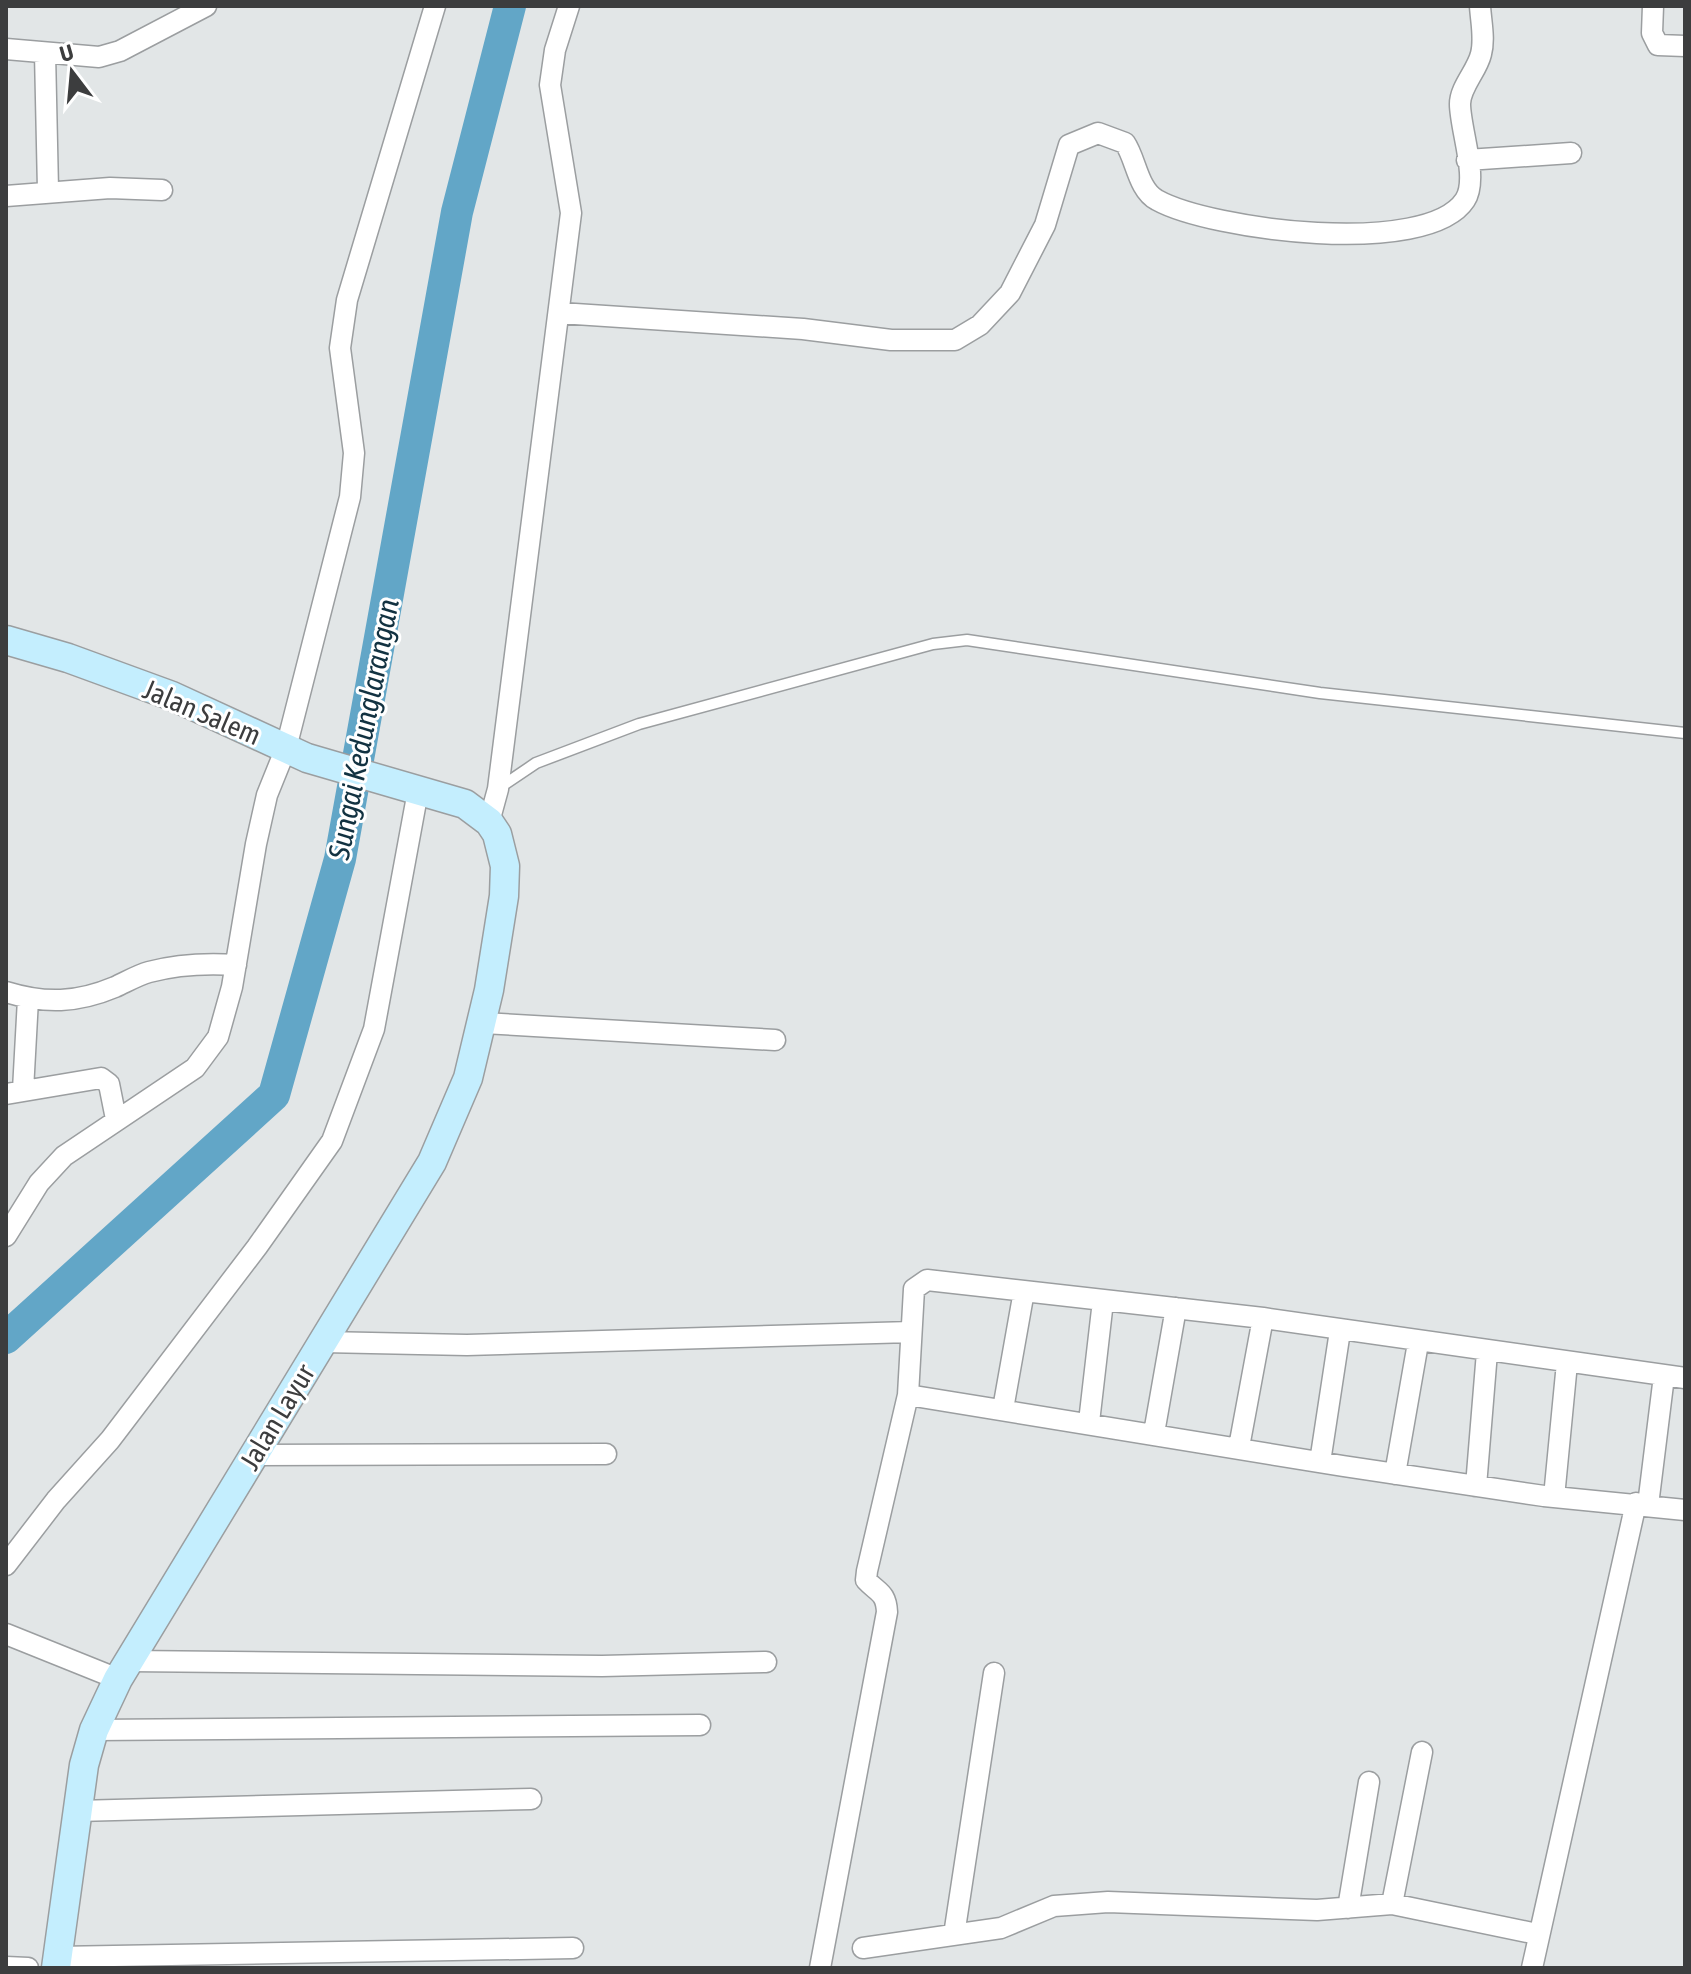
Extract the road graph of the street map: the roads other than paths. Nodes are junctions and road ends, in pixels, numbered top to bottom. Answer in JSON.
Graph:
{"nodes":[{"id":1,"x":206,"y":6,"type":"edge"},
{"id":2,"x":435,"y":6,"type":"edge"},
{"id":3,"x":569,"y":6,"type":"edge"},
{"id":4,"x":1480,"y":6,"type":"edge"},
{"id":5,"x":1653,"y":6,"type":"edge"},
{"id":6,"x":179,"y":14,"type":"edge"},
{"id":7,"x":1685,"y":46,"type":"edge"},
{"id":8,"x":6,"y":49,"type":"edge"},
{"id":9,"x":45,"y":53,"type":"junction"},
{"id":10,"x":1571,"y":153,"type":"dead end"},
{"id":11,"x":1467,"y":160,"type":"junction"},
{"id":12,"x":48,"y":190,"type":"junction"},
{"id":13,"x":162,"y":190,"type":"dead end"},
{"id":14,"x":6,"y":196,"type":"edge"},
{"id":15,"x":560,"y":313,"type":"junction"},
{"id":16,"x":6,"y":640,"type":"edge"},
{"id":17,"x":1685,"y":733,"type":"edge"},
{"id":18,"x":297,"y":753,"type":"junction"},
{"id":19,"x":408,"y":788,"type":"junction"},
{"id":20,"x":498,"y":789,"type":"junction"},
{"id":21,"x":489,"y":822,"type":"junction"},
{"id":22,"x":236,"y":965,"type":"junction"},
{"id":23,"x":6,"y":992,"type":"edge"},
{"id":24,"x":28,"y":999,"type":"junction"},
{"id":25,"x":483,"y":1023,"type":"junction"},
{"id":26,"x":775,"y":1040,"type":"dead end"},
{"id":27,"x":15,"y":1092,"type":"edge"},
{"id":28,"x":116,"y":1119,"type":"junction"},
{"id":29,"x":6,"y":1236,"type":"edge"},
{"id":30,"x":1024,"y":1291,"type":"junction"},
{"id":31,"x":1103,"y":1301,"type":"junction"},
{"id":32,"x":1176,"y":1308,"type":"junction"},
{"id":33,"x":1263,"y":1318,"type":"junction"},
{"id":34,"x":1340,"y":1331,"type":"junction"},
{"id":35,"x":911,"y":1332,"type":"junction"},
{"id":36,"x":323,"y":1342,"type":"junction"},
{"id":37,"x":1418,"y":1343,"type":"junction"},
{"id":38,"x":1487,"y":1352,"type":"junction"},
{"id":39,"x":1567,"y":1363,"type":"junction"},
{"id":40,"x":1666,"y":1376,"type":"edge"},
{"id":41,"x":908,"y":1395,"type":"junction"},
{"id":42,"x":1003,"y":1409,"type":"junction"},
{"id":43,"x":1089,"y":1422,"type":"junction"},
{"id":44,"x":1154,"y":1433,"type":"junction"},
{"id":45,"x":1239,"y":1447,"type":"junction"},
{"id":46,"x":606,"y":1454,"type":"dead end"},
{"id":47,"x":255,"y":1455,"type":"junction"},
{"id":48,"x":1320,"y":1462,"type":"junction"},
{"id":49,"x":1395,"y":1474,"type":"junction"},
{"id":50,"x":1476,"y":1486,"type":"junction"},
{"id":51,"x":1554,"y":1497,"type":"junction"},
{"id":52,"x":1642,"y":1504,"type":"junction"},
{"id":53,"x":1685,"y":1510,"type":"edge"},
{"id":54,"x":6,"y":1565,"type":"edge"},
{"id":55,"x":6,"y":1634,"type":"edge"},
{"id":56,"x":766,"y":1662,"type":"dead end"},
{"id":57,"x":124,"y":1670,"type":"junction"},
{"id":58,"x":994,"y":1673,"type":"dead end"},
{"id":59,"x":700,"y":1725,"type":"dead end"},
{"id":60,"x":94,"y":1730,"type":"junction"},
{"id":61,"x":1422,"y":1752,"type":"dead end"},
{"id":62,"x":1369,"y":1782,"type":"dead end"},
{"id":63,"x":531,"y":1799,"type":"dead end"},
{"id":64,"x":77,"y":1811,"type":"junction"},
{"id":65,"x":1392,"y":1904,"type":"junction"},
{"id":66,"x":1348,"y":1908,"type":"junction"},
{"id":67,"x":1537,"y":1934,"type":"junction"},
{"id":68,"x":954,"y":1935,"type":"junction"},
{"id":69,"x":573,"y":1948,"type":"dead end"},
{"id":70,"x":863,"y":1948,"type":"dead end"},
{"id":71,"x":56,"y":1962,"type":"edge"},
{"id":72,"x":6,"y":1967,"type":"edge"},
{"id":73,"x":28,"y":1968,"type":"edge"},
{"id":74,"x":820,"y":1968,"type":"edge"},
{"id":75,"x":1532,"y":1968,"type":"edge"}],
"edges":[{"from":1,"to":6,"type":"street"},
{"from":2,"to":18,"type":"street"},
{"from":3,"to":15,"type":"street"},
{"from":4,"to":11,"type":"street"},
{"from":5,"to":7,"type":"street"},
{"from":6,"to":9,"type":"street"},
{"from":8,"to":9,"type":"street"},
{"from":9,"to":12,"type":"street"},
{"from":10,"to":11,"type":"street"},
{"from":11,"to":15,"type":"street"},
{"from":12,"to":13,"type":"street"},
{"from":12,"to":14,"type":"street"},
{"from":15,"to":20,"type":"street"},
{"from":16,"to":18,"type":"street","name":"Jalan Salem"},
{"from":17,"to":20,"type":"lane"},
{"from":18,"to":19,"type":"street","name":"Jalan Salem"},
{"from":18,"to":22,"type":"street"},
{"from":19,"to":21,"type":"street","name":"Jalan Salem"},
{"from":19,"to":54,"type":"street"},
{"from":20,"to":21,"type":"street"},
{"from":21,"to":25,"type":"street","name":"Jalan Layur"},
{"from":22,"to":24,"type":"street"},
{"from":22,"to":28,"type":"street"},
{"from":23,"to":24,"type":"street"},
{"from":24,"to":27,"type":"street"},
{"from":25,"to":26,"type":"street"},
{"from":25,"to":36,"type":"street","name":"Jalan Layur"},
{"from":27,"to":28,"type":"street"},
{"from":28,"to":29,"type":"street"},
{"from":30,"to":31,"type":"street"},
{"from":30,"to":35,"type":"street"},
{"from":30,"to":42,"type":"street"},
{"from":31,"to":32,"type":"street"},
{"from":31,"to":43,"type":"street"},
{"from":32,"to":33,"type":"street"},
{"from":32,"to":44,"type":"street"},
{"from":33,"to":34,"type":"street"},
{"from":33,"to":45,"type":"street"},
{"from":34,"to":37,"type":"street"},
{"from":34,"to":48,"type":"street"},
{"from":35,"to":36,"type":"street"},
{"from":35,"to":41,"type":"street"},
{"from":36,"to":47,"type":"street","name":"Jalan Layur"},
{"from":37,"to":38,"type":"street"},
{"from":37,"to":49,"type":"street"},
{"from":38,"to":39,"type":"street"},
{"from":38,"to":50,"type":"street"},
{"from":39,"to":40,"type":"street"},
{"from":39,"to":51,"type":"street"},
{"from":40,"to":52,"type":"street"},
{"from":41,"to":42,"type":"street"},
{"from":41,"to":74,"type":"street"},
{"from":42,"to":43,"type":"street"},
{"from":43,"to":44,"type":"street"},
{"from":44,"to":45,"type":"street"},
{"from":45,"to":48,"type":"street"},
{"from":46,"to":47,"type":"street"},
{"from":47,"to":57,"type":"street","name":"Jalan Layur"},
{"from":48,"to":49,"type":"street"},
{"from":49,"to":50,"type":"street"},
{"from":50,"to":51,"type":"street"},
{"from":51,"to":52,"type":"street"},
{"from":52,"to":53,"type":"street"},
{"from":52,"to":67,"type":"street"},
{"from":55,"to":57,"type":"street"},
{"from":56,"to":57,"type":"street"},
{"from":57,"to":60,"type":"street","name":"Jalan Layur"},
{"from":58,"to":68,"type":"street"},
{"from":59,"to":60,"type":"street"},
{"from":60,"to":64,"type":"street","name":"Jalan Layur"},
{"from":61,"to":65,"type":"street"},
{"from":62,"to":66,"type":"street"},
{"from":63,"to":64,"type":"street"},
{"from":64,"to":71,"type":"street","name":"Jalan Layur"},
{"from":65,"to":66,"type":"street"},
{"from":65,"to":67,"type":"street"},
{"from":66,"to":68,"type":"street"},
{"from":67,"to":75,"type":"street"},
{"from":68,"to":70,"type":"street"},
{"from":69,"to":71,"type":"street"},
{"from":72,"to":73,"type":"street"}]}
